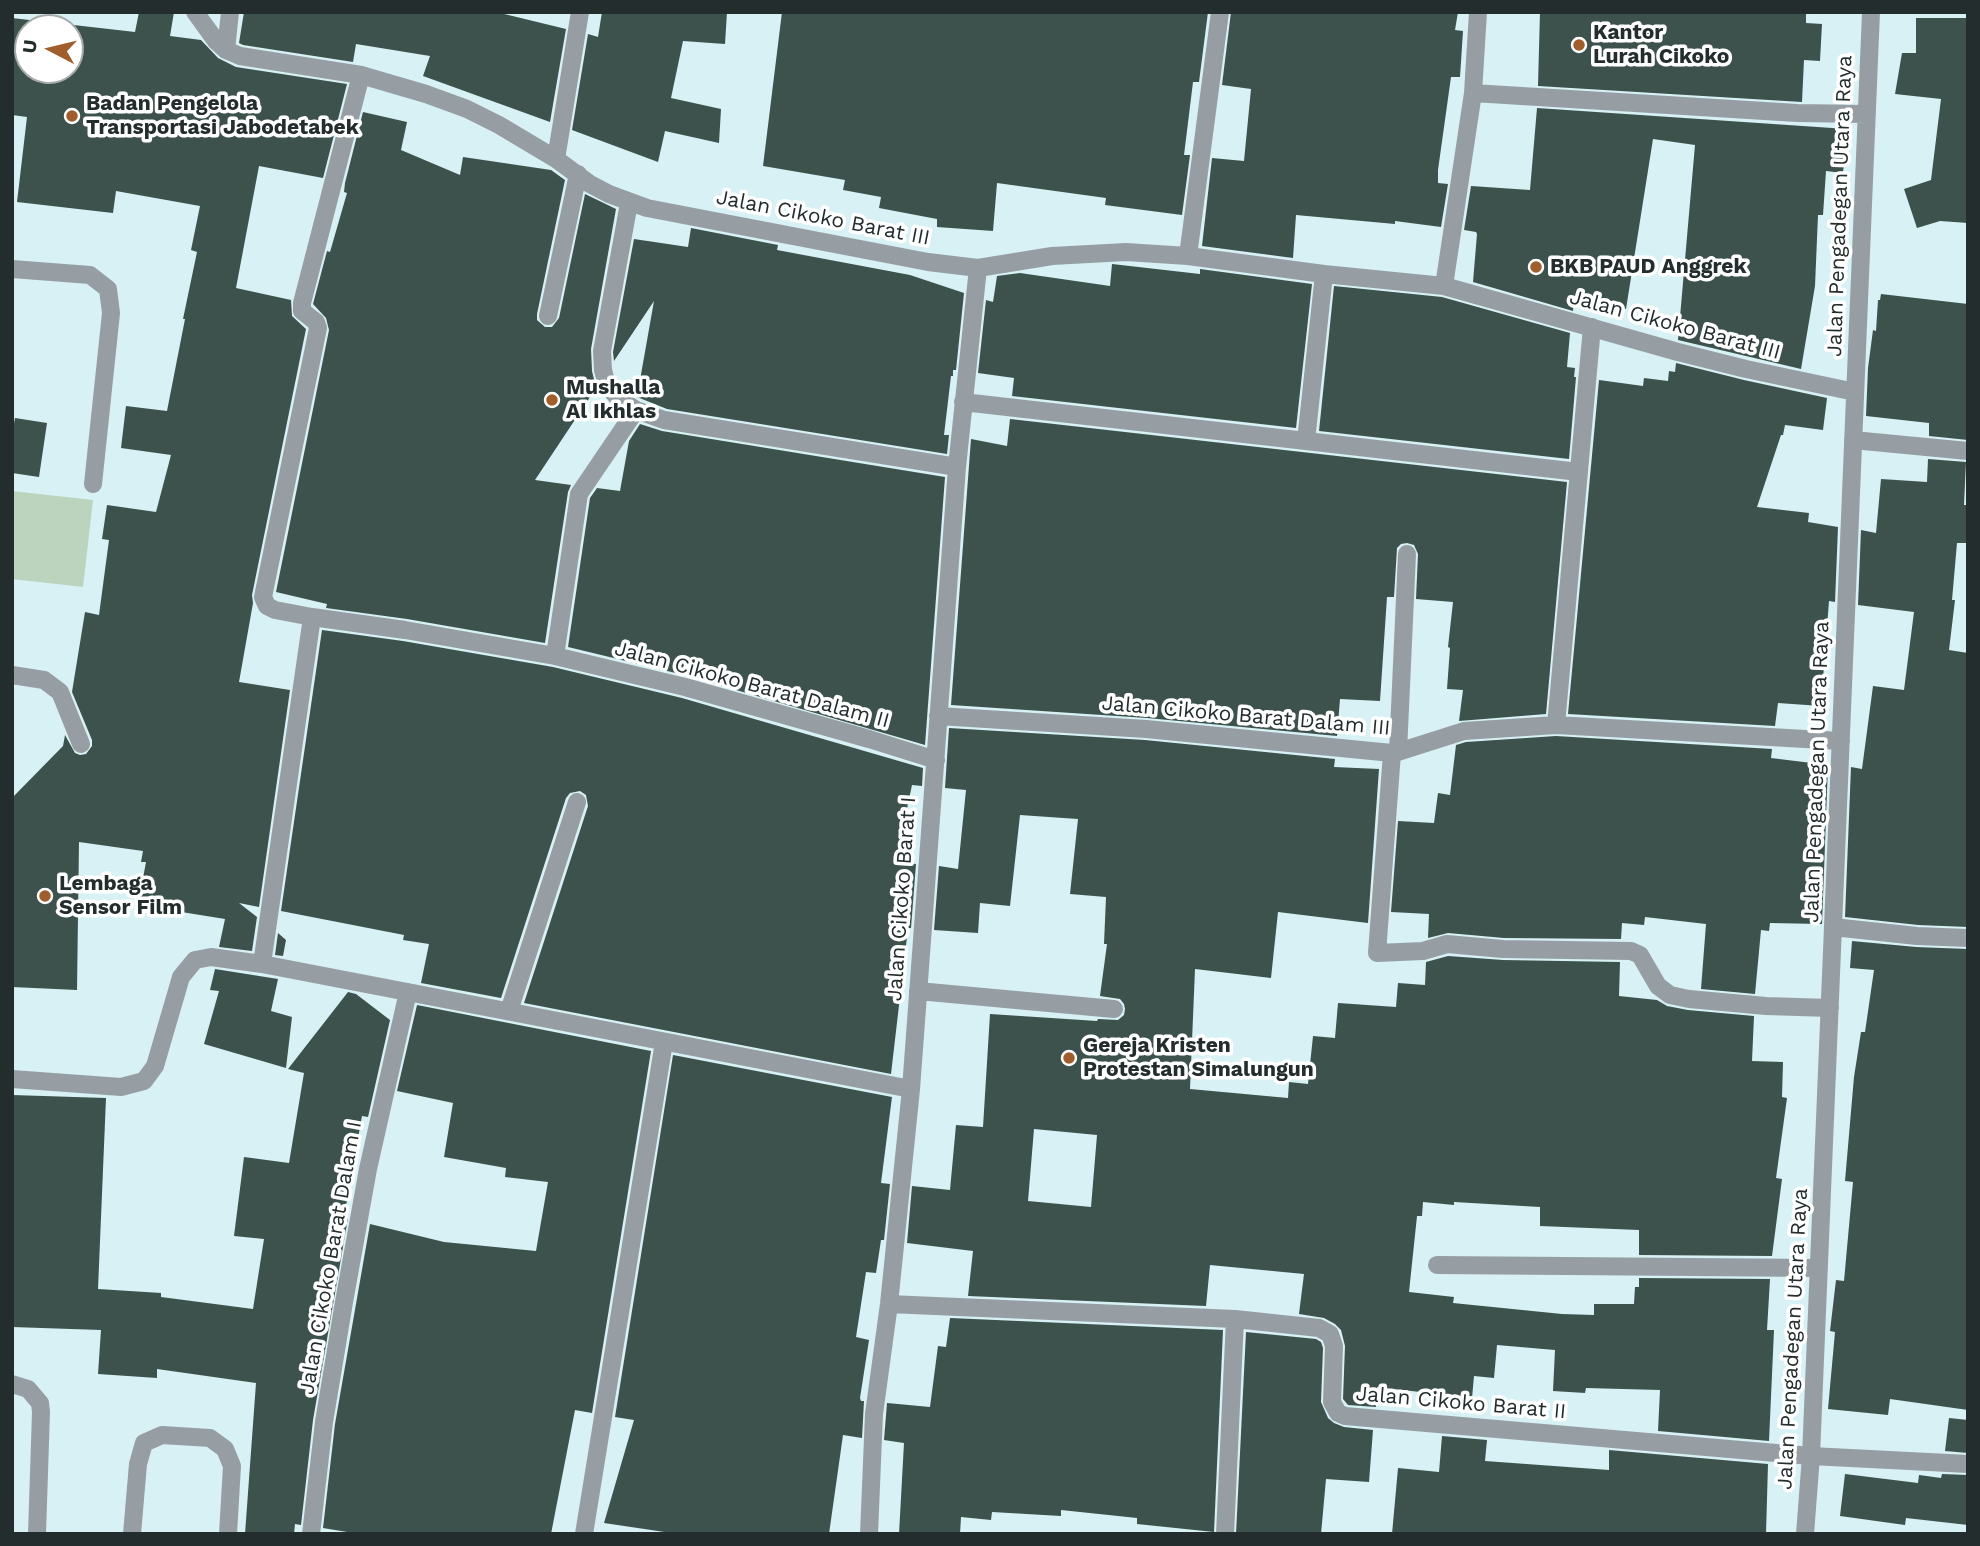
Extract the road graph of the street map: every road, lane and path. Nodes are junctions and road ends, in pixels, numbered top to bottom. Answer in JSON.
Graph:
{"nodes":[{"id":1,"x":195,"y":12,"type":"edge"},
{"id":2,"x":230,"y":12,"type":"edge"},
{"id":3,"x":580,"y":12,"type":"edge"},
{"id":4,"x":1220,"y":12,"type":"edge"},
{"id":5,"x":1478,"y":12,"type":"edge"},
{"id":6,"x":1871,"y":12,"type":"edge"},
{"id":7,"x":226,"y":50,"type":"junction"},
{"id":8,"x":361,"y":75,"type":"junction"},
{"id":9,"x":1473,"y":93,"type":"junction"},
{"id":10,"x":1867,"y":114,"type":"junction"},
{"id":11,"x":556,"y":159,"type":"junction"},
{"id":12,"x":578,"y":174,"type":"junction"},
{"id":13,"x":629,"y":203,"type":"junction"},
{"id":14,"x":1188,"y":256,"type":"junction"},
{"id":15,"x":978,"y":268,"type":"junction"},
{"id":16,"x":12,"y":269,"type":"edge"},
{"id":17,"x":1324,"y":274,"type":"junction"},
{"id":18,"x":1444,"y":286,"type":"junction"},
{"id":19,"x":548,"y":316,"type":"dead end"},
{"id":20,"x":1592,"y":327,"type":"junction"},
{"id":21,"x":1856,"y":392,"type":"junction"},
{"id":22,"x":963,"y":402,"type":"junction"},
{"id":23,"x":636,"y":410,"type":"junction"},
{"id":24,"x":1853,"y":440,"type":"junction"},
{"id":25,"x":1306,"y":441,"type":"junction"},
{"id":26,"x":1968,"y":452,"type":"edge"},
{"id":27,"x":957,"y":467,"type":"junction"},
{"id":28,"x":1579,"y":472,"type":"junction"},
{"id":29,"x":93,"y":484,"type":"dead end"},
{"id":30,"x":1407,"y":554,"type":"dead end"},
{"id":31,"x":312,"y":617,"type":"junction"},
{"id":32,"x":555,"y":656,"type":"junction"},
{"id":33,"x":12,"y":675,"type":"edge"},
{"id":34,"x":938,"y":716,"type":"junction"},
{"id":35,"x":1556,"y":725,"type":"junction"},
{"id":36,"x":1841,"y":741,"type":"junction"},
{"id":37,"x":81,"y":744,"type":"dead end"},
{"id":38,"x":1395,"y":753,"type":"junction"},
{"id":39,"x":936,"y":761,"type":"junction"},
{"id":40,"x":577,"y":802,"type":"dead end"},
{"id":41,"x":1833,"y":928,"type":"junction"},
{"id":42,"x":1968,"y":938,"type":"edge"},
{"id":43,"x":262,"y":964,"type":"junction"},
{"id":44,"x":918,"y":991,"type":"junction"},
{"id":45,"x":408,"y":992,"type":"junction"},
{"id":46,"x":1830,"y":1007,"type":"junction"},
{"id":47,"x":1114,"y":1009,"type":"dead end"},
{"id":48,"x":509,"y":1011,"type":"junction"},
{"id":49,"x":664,"y":1042,"type":"junction"},
{"id":50,"x":12,"y":1079,"type":"edge"},
{"id":51,"x":911,"y":1089,"type":"junction"},
{"id":52,"x":1437,"y":1265,"type":"dead end"},
{"id":53,"x":1819,"y":1268,"type":"junction"},
{"id":54,"x":889,"y":1304,"type":"junction"},
{"id":55,"x":1235,"y":1319,"type":"junction"},
{"id":56,"x":12,"y":1384,"type":"edge"},
{"id":57,"x":1811,"y":1456,"type":"junction"},
{"id":58,"x":1968,"y":1464,"type":"edge"},
{"id":59,"x":37,"y":1534,"type":"edge"},
{"id":60,"x":132,"y":1534,"type":"edge"},
{"id":61,"x":228,"y":1534,"type":"edge"},
{"id":62,"x":311,"y":1534,"type":"edge"},
{"id":63,"x":584,"y":1534,"type":"edge"},
{"id":64,"x":869,"y":1534,"type":"edge"},
{"id":65,"x":1225,"y":1534,"type":"edge"},
{"id":66,"x":1805,"y":1534,"type":"edge"}],
"edges":[{"from":1,"to":7,"type":"street"},
{"from":2,"to":7,"type":"street"},
{"from":3,"to":11,"type":"street"},
{"from":4,"to":14,"type":"street"},
{"from":5,"to":9,"type":"street"},
{"from":6,"to":10,"type":"street","name":"Jalan Pengadegan Utara Raya"},
{"from":7,"to":8,"type":"street","name":"Jalan Cikoko Barat III"},
{"from":8,"to":11,"type":"street","name":"Jalan Cikoko Barat III"},
{"from":8,"to":31,"type":"street","name":"Jalan Cikoko Barat Dalam II"},
{"from":9,"to":10,"type":"street"},
{"from":9,"to":18,"type":"street"},
{"from":10,"to":21,"type":"street","name":"Jalan Pengadegan Utara Raya"},
{"from":11,"to":12,"type":"street","name":"Jalan Cikoko Barat III"},
{"from":12,"to":13,"type":"street","name":"Jalan Cikoko Barat III"},
{"from":12,"to":19,"type":"street"},
{"from":13,"to":15,"type":"street","name":"Jalan Cikoko Barat III"},
{"from":13,"to":23,"type":"street"},
{"from":14,"to":15,"type":"street","name":"Jalan Cikoko Barat III"},
{"from":14,"to":17,"type":"street","name":"Jalan Cikoko Barat III"},
{"from":15,"to":22,"type":"street","name":"Jalan Cikoko Barat I"},
{"from":16,"to":29,"type":"street"},
{"from":17,"to":18,"type":"street","name":"Jalan Cikoko Barat III"},
{"from":17,"to":25,"type":"street"},
{"from":18,"to":20,"type":"street","name":"Jalan Cikoko Barat III"},
{"from":20,"to":21,"type":"street","name":"Jalan Cikoko Barat III"},
{"from":20,"to":28,"type":"street"},
{"from":21,"to":24,"type":"street","name":"Jalan Pengadegan Utara Raya"},
{"from":22,"to":25,"type":"street"},
{"from":22,"to":27,"type":"street","name":"Jalan Cikoko Barat I"},
{"from":23,"to":27,"type":"street"},
{"from":23,"to":32,"type":"street"},
{"from":24,"to":26,"type":"street"},
{"from":24,"to":36,"type":"street","name":"Jalan Pengadegan Utara Raya"},
{"from":25,"to":28,"type":"street"},
{"from":27,"to":34,"type":"street","name":"Jalan Cikoko Barat I"},
{"from":28,"to":35,"type":"street"},
{"from":30,"to":38,"type":"street"},
{"from":31,"to":32,"type":"street","name":"Jalan Cikoko Barat Dalam II"},
{"from":31,"to":43,"type":"street"},
{"from":32,"to":39,"type":"street","name":"Jalan Cikoko Barat Dalam II"},
{"from":33,"to":37,"type":"street"},
{"from":34,"to":38,"type":"street","name":"Jalan Cikoko Barat Dalam III"},
{"from":34,"to":39,"type":"street","name":"Jalan Cikoko Barat I"},
{"from":35,"to":36,"type":"street","name":"Jalan Cikoko Barat Dalam III"},
{"from":35,"to":38,"type":"street","name":"Jalan Cikoko Barat Dalam III"},
{"from":36,"to":41,"type":"street","name":"Jalan Pengadegan Utara Raya"},
{"from":38,"to":46,"type":"street"},
{"from":39,"to":44,"type":"street","name":"Jalan Cikoko Barat I"},
{"from":40,"to":48,"type":"street"},
{"from":41,"to":42,"type":"street"},
{"from":41,"to":46,"type":"street","name":"Jalan Pengadegan Utara Raya"},
{"from":43,"to":45,"type":"street"},
{"from":43,"to":50,"type":"street"},
{"from":44,"to":47,"type":"street"},
{"from":44,"to":51,"type":"street","name":"Jalan Cikoko Barat I"},
{"from":45,"to":48,"type":"street"},
{"from":45,"to":62,"type":"street","name":"Jalan Cikoko Barat Dalam I"},
{"from":46,"to":53,"type":"street","name":"Jalan Pengadegan Utara Raya"},
{"from":48,"to":49,"type":"street"},
{"from":49,"to":51,"type":"street"},
{"from":49,"to":63,"type":"street"},
{"from":51,"to":54,"type":"street","name":"Jalan Cikoko Barat I"},
{"from":52,"to":53,"type":"street"},
{"from":53,"to":57,"type":"street","name":"Jalan Pengadegan Utara Raya"},
{"from":54,"to":55,"type":"street","name":"Jalan Cikoko Barat II"},
{"from":54,"to":64,"type":"street","name":"Jalan Cikoko Barat I"},
{"from":55,"to":57,"type":"street","name":"Jalan Cikoko Barat II"},
{"from":55,"to":65,"type":"street"},
{"from":56,"to":59,"type":"street"},
{"from":57,"to":58,"type":"street"},
{"from":57,"to":66,"type":"street","name":"Jalan Pengadegan Utara Raya"},
{"from":60,"to":61,"type":"street"}]}
